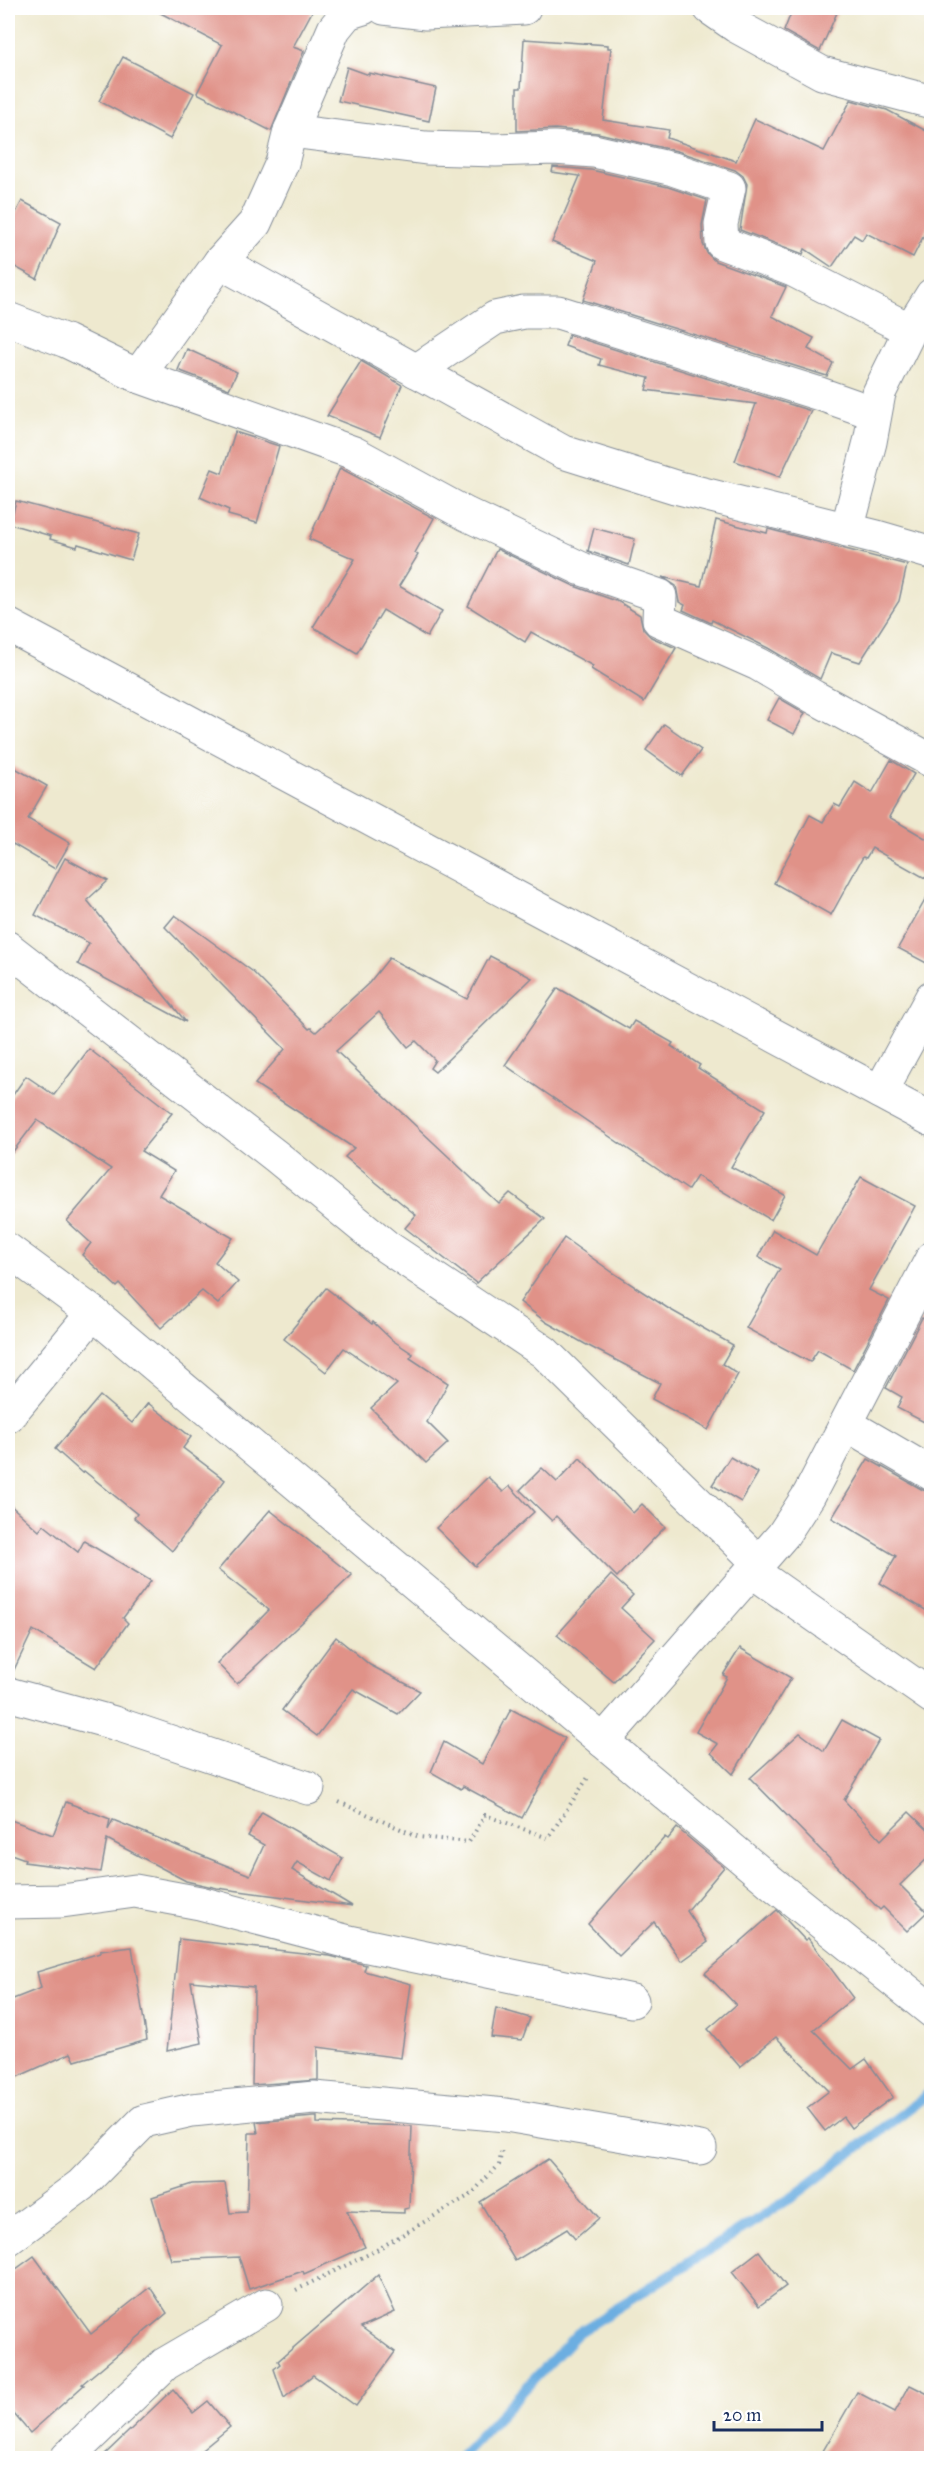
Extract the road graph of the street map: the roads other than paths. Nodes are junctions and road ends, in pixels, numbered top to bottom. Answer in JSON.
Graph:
{"nodes":[{"id":1,"x":363,"y":8,"type":"edge"},
{"id":2,"x":384,"y":8,"type":"edge"},
{"id":3,"x":525,"y":8,"type":"edge"},
{"id":4,"x":710,"y":8,"type":"edge"},
{"id":5,"x":932,"y":102,"type":"edge"},
{"id":6,"x":290,"y":130,"type":"junction"},
{"id":7,"x":220,"y":261,"type":"junction"},
{"id":8,"x":932,"y":295,"type":"edge"},
{"id":9,"x":8,"y":319,"type":"edge"},
{"id":10,"x":910,"y":330,"type":"junction"},
{"id":11,"x":416,"y":371,"type":"junction"},
{"id":12,"x":138,"y":376,"type":"junction"},
{"id":13,"x":874,"y":413,"type":"junction"},
{"id":14,"x":846,"y":530,"type":"junction"},
{"id":15,"x":932,"y":553,"type":"edge"},
{"id":16,"x":8,"y":625,"type":"edge"},
{"id":17,"x":932,"y":761,"type":"edge"},
{"id":18,"x":10,"y":955,"type":"edge"},
{"id":19,"x":932,"y":997,"type":"edge"},
{"id":20,"x":880,"y":1092,"type":"junction"},
{"id":21,"x":932,"y":1120,"type":"edge"},
{"id":22,"x":8,"y":1250,"type":"edge"},
{"id":23,"x":932,"y":1258,"type":"edge"},
{"id":24,"x":93,"y":1313,"type":"junction"},
{"id":25,"x":8,"y":1416,"type":"edge"},
{"id":26,"x":846,"y":1424,"type":"junction"},
{"id":27,"x":932,"y":1474,"type":"edge"},
{"id":28,"x":756,"y":1567,"type":"junction"},
{"id":29,"x":8,"y":1694,"type":"edge"},
{"id":30,"x":932,"y":1697,"type":"edge"},
{"id":31,"x":606,"y":1744,"type":"junction"},
{"id":32,"x":308,"y":1788,"type":"road end"},
{"id":33,"x":8,"y":1902,"type":"edge"},
{"id":34,"x":632,"y":2001,"type":"dead end"},
{"id":35,"x":932,"y":2011,"type":"edge"},
{"id":36,"x":700,"y":2148,"type":"dead end"},
{"id":37,"x":8,"y":2239,"type":"edge"},
{"id":38,"x":266,"y":2305,"type":"road end"},
{"id":39,"x":68,"y":2458,"type":"edge"}],
"edges":[{"from":1,"to":6,"type":"street"},
{"from":2,"to":3,"type":"street"},
{"from":4,"to":5,"type":"street"},
{"from":6,"to":7,"type":"street"},
{"from":6,"to":10,"type":"street"},
{"from":7,"to":11,"type":"street"},
{"from":7,"to":12,"type":"street"},
{"from":8,"to":10,"type":"street"},
{"from":9,"to":12,"type":"street"},
{"from":10,"to":13,"type":"street"},
{"from":11,"to":13,"type":"street"},
{"from":11,"to":14,"type":"street"},
{"from":12,"to":17,"type":"street"},
{"from":13,"to":14,"type":"street"},
{"from":14,"to":15,"type":"street"},
{"from":16,"to":20,"type":"street"},
{"from":18,"to":28,"type":"street"},
{"from":19,"to":20,"type":"street"},
{"from":20,"to":21,"type":"street"},
{"from":22,"to":24,"type":"street"},
{"from":23,"to":26,"type":"street"},
{"from":24,"to":25,"type":"street"},
{"from":24,"to":31,"type":"street"},
{"from":26,"to":27,"type":"street"},
{"from":26,"to":28,"type":"street"},
{"from":28,"to":30,"type":"street"},
{"from":28,"to":31,"type":"street"},
{"from":29,"to":32,"type":"street"},
{"from":31,"to":35,"type":"street"},
{"from":33,"to":34,"type":"street"},
{"from":36,"to":37,"type":"street"},
{"from":38,"to":39,"type":"street"}]}
